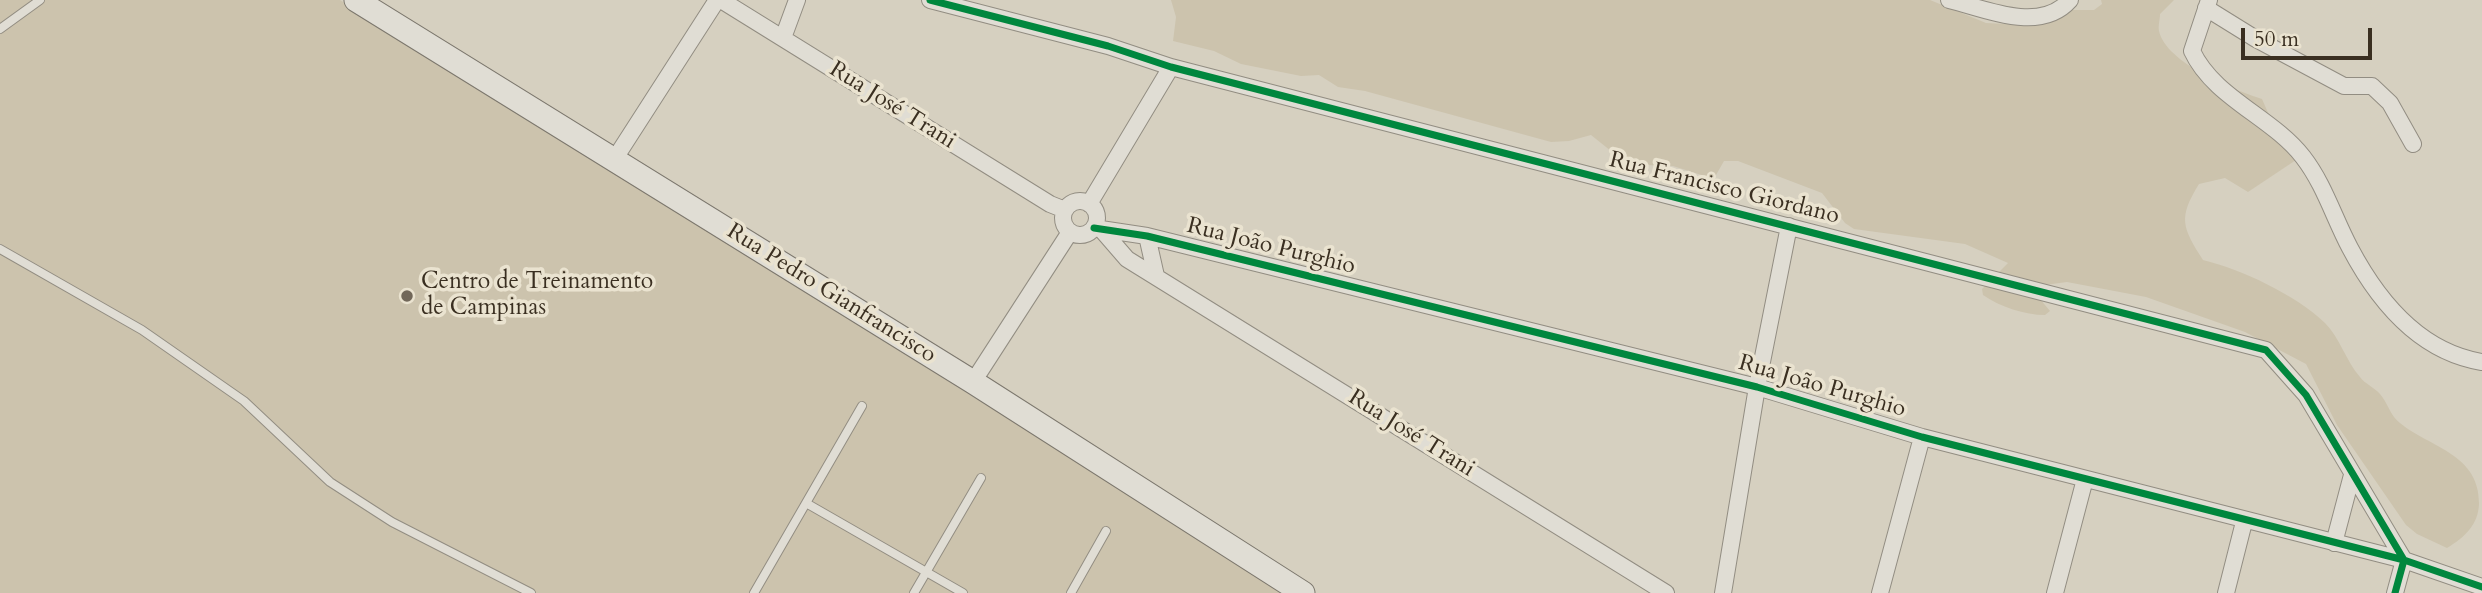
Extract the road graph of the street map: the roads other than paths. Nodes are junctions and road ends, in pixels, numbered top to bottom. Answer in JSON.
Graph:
{"nodes":[{"id":1,"x":40,"y":0,"type":"edge"},
{"id":2,"x":356,"y":0,"type":"edge"},
{"id":3,"x":719,"y":0,"type":"edge"},
{"id":4,"x":797,"y":0,"type":"edge"},
{"id":5,"x":930,"y":0,"type":"edge"},
{"id":6,"x":1949,"y":0,"type":"edge"},
{"id":7,"x":2070,"y":0,"type":"edge"},
{"id":8,"x":2207,"y":4,"type":"edge"},
{"id":9,"x":0,"y":29,"type":"edge"},
{"id":10,"x":783,"y":38,"type":"junction"},
{"id":11,"x":1171,"y":67,"type":"junction"},
{"id":12,"x":2413,"y":144,"type":"dead end"},
{"id":13,"x":614,"y":160,"type":"junction"},
{"id":14,"x":1065,"y":210,"type":"junction"},
{"id":15,"x":1095,"y":219,"type":"junction"},
{"id":16,"x":1790,"y":226,"type":"junction"},
{"id":17,"x":1070,"y":232,"type":"junction"},
{"id":18,"x":1147,"y":236,"type":"junction"},
{"id":19,"x":0,"y":248,"type":"edge"},
{"id":20,"x":1156,"y":276,"type":"junction"},
{"id":21,"x":2482,"y":362,"type":"edge"},
{"id":22,"x":973,"y":382,"type":"junction"},
{"id":23,"x":1757,"y":387,"type":"junction"},
{"id":24,"x":862,"y":406,"type":"dead end"},
{"id":25,"x":1922,"y":437,"type":"junction"},
{"id":26,"x":2352,"y":475,"type":"junction"},
{"id":27,"x":981,"y":478,"type":"dead end"},
{"id":28,"x":2085,"y":479,"type":"junction"},
{"id":29,"x":806,"y":503,"type":"junction"},
{"id":30,"x":2245,"y":522,"type":"junction"},
{"id":31,"x":1105,"y":531,"type":"dead end"},
{"id":32,"x":2334,"y":543,"type":"junction"},
{"id":33,"x":2404,"y":560,"type":"junction"},
{"id":34,"x":927,"y":572,"type":"junction"},
{"id":35,"x":2482,"y":587,"type":"edge"},
{"id":36,"x":531,"y":593,"type":"edge"},
{"id":37,"x":754,"y":593,"type":"edge"},
{"id":38,"x":914,"y":593,"type":"edge"},
{"id":39,"x":963,"y":593,"type":"edge"},
{"id":40,"x":1071,"y":593,"type":"edge"},
{"id":41,"x":1303,"y":593,"type":"edge"},
{"id":42,"x":1666,"y":593,"type":"edge"},
{"id":43,"x":1723,"y":593,"type":"edge"},
{"id":44,"x":1880,"y":593,"type":"edge"},
{"id":45,"x":2055,"y":593,"type":"edge"},
{"id":46,"x":2226,"y":593,"type":"edge"},
{"id":47,"x":2395,"y":593,"type":"edge"}],
"edges":[{"from":1,"to":9,"type":"lane"},
{"from":2,"to":13,"type":"street","name":"Rua Pedro Gianfrancisco"},
{"from":3,"to":10,"type":"street","name":"Rua José Trani"},
{"from":3,"to":13,"type":"street"},
{"from":4,"to":10,"type":"street"},
{"from":5,"to":11,"type":"street","name":"Rua Francisco Giordano"},
{"from":6,"to":7,"type":"street"},
{"from":8,"to":12,"type":"street"},
{"from":8,"to":21,"type":"street"},
{"from":10,"to":14,"type":"street","name":"Rua José Trani"},
{"from":11,"to":15,"type":"street"},
{"from":11,"to":16,"type":"street","name":"Rua Francisco Giordano"},
{"from":13,"to":22,"type":"street","name":"Rua Pedro Gianfrancisco"},
{"from":14,"to":15,"type":"street"},
{"from":14,"to":17,"type":"street"},
{"from":15,"to":17,"type":"street"},
{"from":15,"to":18,"type":"street","name":"Rua João Purghio"},
{"from":15,"to":20,"type":"street","name":"Rua José Trani"},
{"from":16,"to":23,"type":"street"},
{"from":16,"to":26,"type":"street","name":"Rua Francisco Giordano"},
{"from":17,"to":22,"type":"street"},
{"from":18,"to":20,"type":"street"},
{"from":18,"to":23,"type":"street","name":"Rua João Purghio"},
{"from":19,"to":36,"type":"lane"},
{"from":20,"to":42,"type":"street","name":"Rua José Trani"},
{"from":22,"to":41,"type":"street","name":"Rua Pedro Gianfrancisco"},
{"from":23,"to":25,"type":"street","name":"Rua João Purghio"},
{"from":23,"to":43,"type":"street"},
{"from":24,"to":29,"type":"lane"},
{"from":25,"to":28,"type":"street","name":"Rua João Purghio"},
{"from":25,"to":44,"type":"street"},
{"from":26,"to":32,"type":"street"},
{"from":26,"to":33,"type":"street","name":"Rua Francisco Giordano"},
{"from":27,"to":34,"type":"lane"},
{"from":28,"to":30,"type":"street","name":"Rua João Purghio"},
{"from":28,"to":45,"type":"street"},
{"from":29,"to":34,"type":"lane"},
{"from":29,"to":37,"type":"lane"},
{"from":30,"to":32,"type":"street","name":"Rua João Purghio"},
{"from":30,"to":46,"type":"street"},
{"from":31,"to":40,"type":"lane"},
{"from":32,"to":33,"type":"street","name":"Rua João Purghio"},
{"from":33,"to":35,"type":"street","name":"Rua João Purghio"},
{"from":33,"to":47,"type":"street"},
{"from":34,"to":38,"type":"lane"},
{"from":34,"to":39,"type":"lane"}]}
